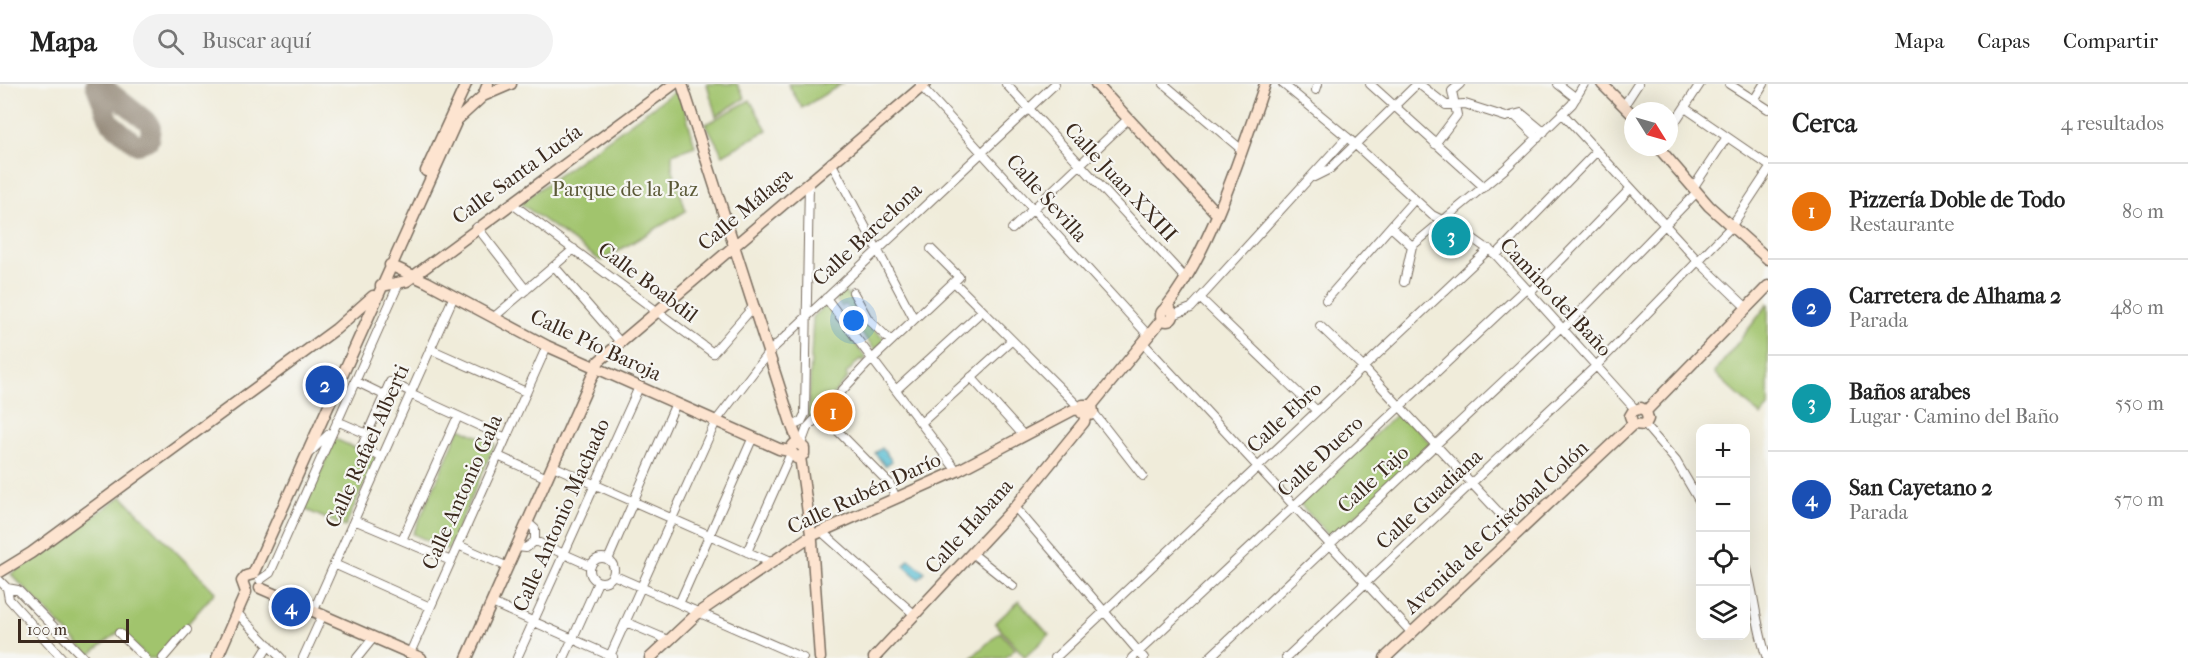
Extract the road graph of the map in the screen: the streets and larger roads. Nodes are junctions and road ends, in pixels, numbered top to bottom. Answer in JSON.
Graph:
{"nodes":[{"id":1,"x":488,"y":84,"type":"edge"},
{"id":2,"x":511,"y":84,"type":"edge"},
{"id":3,"x":674,"y":84,"type":"edge"},
{"id":4,"x":682,"y":84,"type":"edge"},
{"id":5,"x":1006,"y":84,"type":"edge"},
{"id":6,"x":1054,"y":84,"type":"edge"},
{"id":7,"x":1096,"y":84,"type":"edge"},
{"id":8,"x":1164,"y":84,"type":"edge"},
{"id":9,"x":1265,"y":84,"type":"edge"},
{"id":10,"x":1282,"y":84,"type":"edge"},
{"id":11,"x":1370,"y":84,"type":"edge"},
{"id":12,"x":1418,"y":84,"type":"edge"},
{"id":13,"x":1460,"y":84,"type":"edge"},
{"id":14,"x":1558,"y":84,"type":"edge"},
{"id":15,"x":1584,"y":84,"type":"edge"},
{"id":16,"x":1602,"y":84,"type":"edge"},
{"id":17,"x":1638,"y":84,"type":"edge"},
{"id":18,"x":1700,"y":84,"type":"edge"},
{"id":19,"x":1729,"y":84,"type":"edge"},
{"id":20,"x":1764,"y":84,"type":"edge"},
{"id":21,"x":921,"y":85,"type":"edge"},
{"id":22,"x":466,"y":94,"type":"edge"},
{"id":23,"x":483,"y":96,"type":"junction"},
{"id":24,"x":1576,"y":98,"type":"junction"},
{"id":25,"x":1754,"y":100,"type":"junction"},
{"id":26,"x":1626,"y":102,"type":"edge"},
{"id":27,"x":1624,"y":103,"type":"edge"},
{"id":28,"x":1455,"y":104,"type":"junction"},
{"id":29,"x":1394,"y":106,"type":"junction"},
{"id":30,"x":1028,"y":108,"type":"junction"},
{"id":31,"x":1684,"y":108,"type":"junction"},
{"id":32,"x":1768,"y":109,"type":"edge"},
{"id":33,"x":1563,"y":114,"type":"junction"},
{"id":34,"x":1678,"y":117,"type":"edge"},
{"id":35,"x":1128,"y":119,"type":"junction"},
{"id":36,"x":1540,"y":135,"type":"junction"},
{"id":37,"x":1347,"y":137,"type":"junction"},
{"id":38,"x":1727,"y":137,"type":"junction"},
{"id":39,"x":1435,"y":144,"type":"junction"},
{"id":40,"x":1354,"y":145,"type":"junction"},
{"id":41,"x":1242,"y":150,"type":"junction"},
{"id":42,"x":1597,"y":151,"type":"junction"},
{"id":43,"x":981,"y":152,"type":"junction"},
{"id":44,"x":1666,"y":156,"type":"edge"},
{"id":45,"x":831,"y":162,"type":"junction"},
{"id":46,"x":1080,"y":165,"type":"junction"},
{"id":47,"x":1768,"y":165,"type":"edge"},
{"id":48,"x":1768,"y":171,"type":"edge"},
{"id":49,"x":809,"y":180,"type":"junction"},
{"id":50,"x":1308,"y":182,"type":"junction"},
{"id":51,"x":1484,"y":187,"type":"junction"},
{"id":52,"x":1631,"y":188,"type":"junction"},
{"id":53,"x":1695,"y":190,"type":"junction"},
{"id":54,"x":1414,"y":200,"type":"junction"},
{"id":55,"x":510,"y":203,"type":"junction"},
{"id":56,"x":1033,"y":210,"type":"junction"},
{"id":57,"x":1216,"y":214,"type":"junction"},
{"id":58,"x":1442,"y":221,"type":"junction"},
{"id":59,"x":1665,"y":225,"type":"junction"},
{"id":60,"x":1391,"y":227,"type":"junction"},
{"id":61,"x":1731,"y":227,"type":"junction"},
{"id":62,"x":477,"y":228,"type":"junction"},
{"id":63,"x":1012,"y":230,"type":"dead end"},
{"id":64,"x":734,"y":244,"type":"junction"},
{"id":65,"x":1412,"y":246,"type":"junction"},
{"id":66,"x":574,"y":249,"type":"junction"},
{"id":67,"x":878,"y":249,"type":"junction"},
{"id":68,"x":931,"y":249,"type":"dead end"},
{"id":69,"x":1489,"y":249,"type":"junction"},
{"id":70,"x":396,"y":251,"type":"junction"},
{"id":71,"x":1496,"y":255,"type":"junction"},
{"id":72,"x":1768,"y":259,"type":"edge"},
{"id":73,"x":1698,"y":261,"type":"junction"},
{"id":74,"x":390,"y":265,"type":"junction"},
{"id":75,"x":554,"y":266,"type":"junction"},
{"id":76,"x":412,"y":276,"type":"junction"},
{"id":77,"x":1185,"y":278,"type":"junction"},
{"id":78,"x":954,"y":282,"type":"junction"},
{"id":79,"x":1404,"y":282,"type":"dead end"},
{"id":80,"x":399,"y":283,"type":"junction"},
{"id":81,"x":1768,"y":286,"type":"edge"},
{"id":82,"x":380,"y":289,"type":"junction"},
{"id":83,"x":526,"y":290,"type":"junction"},
{"id":84,"x":1528,"y":290,"type":"junction"},
{"id":85,"x":853,"y":292,"type":"dead end"},
{"id":86,"x":454,"y":296,"type":"junction"},
{"id":87,"x":826,"y":298,"type":"junction"},
{"id":88,"x":1200,"y":298,"type":"junction"},
{"id":89,"x":1326,"y":300,"type":"dead end"},
{"id":90,"x":754,"y":306,"type":"junction"},
{"id":91,"x":1748,"y":308,"type":"junction"},
{"id":92,"x":657,"y":310,"type":"junction"},
{"id":93,"x":982,"y":311,"type":"junction"},
{"id":94,"x":1167,"y":314,"type":"junction"},
{"id":95,"x":807,"y":315,"type":"junction"},
{"id":96,"x":494,"y":317,"type":"junction"},
{"id":97,"x":914,"y":319,"type":"junction"},
{"id":98,"x":365,"y":321,"type":"junction"},
{"id":99,"x":1320,"y":326,"type":"dead end"},
{"id":100,"x":341,"y":327,"type":"junction"},
{"id":101,"x":1562,"y":328,"type":"junction"},
{"id":102,"x":1146,"y":340,"type":"junction"},
{"id":103,"x":356,"y":341,"type":"junction"},
{"id":104,"x":891,"y":341,"type":"junction"},
{"id":105,"x":1011,"y":341,"type":"junction"},
{"id":106,"x":620,"y":342,"type":"junction"},
{"id":107,"x":547,"y":346,"type":"junction"},
{"id":108,"x":430,"y":349,"type":"junction"},
{"id":109,"x":768,"y":353,"type":"junction"},
{"id":110,"x":872,"y":358,"type":"junction"},
{"id":111,"x":1596,"y":366,"type":"junction"},
{"id":112,"x":596,"y":367,"type":"junction"},
{"id":113,"x":1363,"y":367,"type":"junction"},
{"id":114,"x":971,"y":377,"type":"junction"},
{"id":115,"x":355,"y":381,"type":"junction"},
{"id":116,"x":639,"y":387,"type":"junction"},
{"id":117,"x":896,"y":390,"type":"junction"},
{"id":118,"x":526,"y":392,"type":"junction"},
{"id":119,"x":410,"y":393,"type":"junction"},
{"id":120,"x":384,"y":395,"type":"junction"},
{"id":121,"x":676,"y":403,"type":"junction"},
{"id":122,"x":1399,"y":406,"type":"junction"},
{"id":123,"x":1635,"y":409,"type":"junction"},
{"id":124,"x":1088,"y":410,"type":"junction"},
{"id":125,"x":1317,"y":411,"type":"junction"},
{"id":126,"x":1646,"y":411,"type":"junction"},
{"id":127,"x":820,"y":413,"type":"junction"},
{"id":128,"x":458,"y":416,"type":"junction"},
{"id":129,"x":337,"y":421,"type":"junction"},
{"id":130,"x":716,"y":421,"type":"junction"},
{"id":131,"x":921,"y":423,"type":"junction"},
{"id":132,"x":1639,"y":424,"type":"junction"},
{"id":133,"x":792,"y":426,"type":"junction"},
{"id":134,"x":332,"y":431,"type":"junction"},
{"id":135,"x":367,"y":434,"type":"junction"},
{"id":136,"x":1024,"y":436,"type":"junction"},
{"id":137,"x":753,"y":437,"type":"junction"},
{"id":138,"x":506,"y":438,"type":"junction"},
{"id":139,"x":1436,"y":445,"type":"junction"},
{"id":140,"x":796,"y":449,"type":"junction"},
{"id":141,"x":306,"y":456,"type":"junction"},
{"id":142,"x":498,"y":456,"type":"junction"},
{"id":143,"x":382,"y":457,"type":"junction"},
{"id":144,"x":553,"y":466,"type":"junction"},
{"id":145,"x":1257,"y":468,"type":"junction"},
{"id":146,"x":957,"y":471,"type":"junction"},
{"id":147,"x":1143,"y":476,"type":"dead end"},
{"id":148,"x":547,"y":478,"type":"junction"},
{"id":149,"x":1472,"y":483,"type":"junction"},
{"id":150,"x":595,"y":484,"type":"junction"},
{"id":151,"x":1696,"y":494,"type":"edge"},
{"id":152,"x":896,"y":498,"type":"junction"},
{"id":153,"x":634,"y":501,"type":"junction"},
{"id":154,"x":1015,"y":507,"type":"junction"},
{"id":155,"x":1293,"y":507,"type":"junction"},
{"id":156,"x":672,"y":519,"type":"junction"},
{"id":157,"x":354,"y":520,"type":"junction"},
{"id":158,"x":528,"y":523,"type":"junction"},
{"id":159,"x":822,"y":532,"type":"junction"},
{"id":160,"x":1518,"y":533,"type":"junction"},
{"id":161,"x":710,"y":535,"type":"junction"},
{"id":162,"x":809,"y":537,"type":"junction"},
{"id":163,"x":402,"y":540,"type":"junction"},
{"id":164,"x":535,"y":541,"type":"junction"},
{"id":165,"x":458,"y":545,"type":"junction"},
{"id":166,"x":1329,"y":545,"type":"junction"},
{"id":167,"x":517,"y":547,"type":"junction"},
{"id":168,"x":747,"y":552,"type":"junction"},
{"id":169,"x":564,"y":554,"type":"junction"},
{"id":170,"x":973,"y":554,"type":"junction"},
{"id":171,"x":608,"y":560,"type":"junction"},
{"id":172,"x":451,"y":561,"type":"junction"},
{"id":173,"x":770,"y":562,"type":"junction"},
{"id":174,"x":334,"y":564,"type":"junction"},
{"id":175,"x":591,"y":566,"type":"junction"},
{"id":176,"x":508,"y":567,"type":"junction"},
{"id":177,"x":0,"y":572,"type":"edge"},
{"id":178,"x":613,"y":575,"type":"junction"},
{"id":179,"x":1750,"y":579,"type":"edge"},
{"id":180,"x":0,"y":581,"type":"edge"},
{"id":181,"x":257,"y":581,"type":"junction"},
{"id":182,"x":598,"y":582,"type":"junction"},
{"id":183,"x":1365,"y":584,"type":"junction"},
{"id":184,"x":1012,"y":586,"type":"dead end"},
{"id":185,"x":7,"y":588,"type":"junction"},
{"id":186,"x":641,"y":588,"type":"junction"},
{"id":187,"x":246,"y":592,"type":"junction"},
{"id":188,"x":492,"y":603,"type":"junction"},
{"id":189,"x":679,"y":604,"type":"junction"},
{"id":190,"x":430,"y":607,"type":"junction"},
{"id":191,"x":318,"y":612,"type":"junction"},
{"id":192,"x":1104,"y":612,"type":"junction"},
{"id":193,"x":237,"y":613,"type":"junction"},
{"id":194,"x":698,"y":613,"type":"junction"},
{"id":195,"x":915,"y":615,"type":"junction"},
{"id":196,"x":532,"y":622,"type":"junction"},
{"id":197,"x":626,"y":622,"type":"junction"},
{"id":198,"x":187,"y":630,"type":"dead end"},
{"id":199,"x":119,"y":633,"type":"dead end"},
{"id":200,"x":1412,"y":633,"type":"junction"},
{"id":201,"x":374,"y":637,"type":"junction"},
{"id":202,"x":572,"y":640,"type":"junction"},
{"id":203,"x":668,"y":640,"type":"junction"},
{"id":204,"x":268,"y":645,"type":"junction"},
{"id":205,"x":410,"y":653,"type":"junction"},
{"id":206,"x":1141,"y":655,"type":"edge"},
{"id":207,"x":612,"y":657,"type":"edge"},
{"id":208,"x":62,"y":658,"type":"edge"},
{"id":209,"x":84,"y":658,"type":"edge"},
{"id":210,"x":145,"y":658,"type":"edge"},
{"id":211,"x":163,"y":658,"type":"edge"},
{"id":212,"x":217,"y":658,"type":"edge"},
{"id":213,"x":261,"y":658,"type":"edge"},
{"id":214,"x":282,"y":658,"type":"edge"},
{"id":215,"x":303,"y":658,"type":"edge"},
{"id":216,"x":357,"y":658,"type":"edge"},
{"id":217,"x":421,"y":658,"type":"edge"},
{"id":218,"x":467,"y":658,"type":"edge"},
{"id":219,"x":517,"y":658,"type":"edge"},
{"id":220,"x":564,"y":658,"type":"edge"},
{"id":221,"x":650,"y":658,"type":"edge"},
{"id":222,"x":803,"y":658,"type":"edge"},
{"id":223,"x":820,"y":658,"type":"edge"},
{"id":224,"x":874,"y":658,"type":"edge"},
{"id":225,"x":1055,"y":658,"type":"edge"},
{"id":226,"x":1132,"y":658,"type":"edge"},
{"id":227,"x":1209,"y":658,"type":"edge"},
{"id":228,"x":1286,"y":658,"type":"edge"},
{"id":229,"x":1385,"y":658,"type":"edge"},
{"id":230,"x":1767,"y":658,"type":"edge"}],
"edges":[{"from":1,"to":23,"type":"street"},
{"from":2,"to":23,"type":"street"},
{"from":3,"to":55,"type":"street","name":"Calle Santa Lucía"},
{"from":4,"to":64,"type":"street"},
{"from":5,"to":30,"type":"street","name":"Calle Juan XXIII"},
{"from":6,"to":30,"type":"street","name":"Calle Barcelona"},
{"from":7,"to":35,"type":"street"},
{"from":8,"to":41,"type":"street"},
{"from":9,"to":41,"type":"street"},
{"from":10,"to":37,"type":"street","name":"Camino del Baño"},
{"from":11,"to":29,"type":"street"},
{"from":12,"to":28,"type":"street"},
{"from":12,"to":29,"type":"street","name":"Calle Habana"},
{"from":13,"to":28,"type":"street"},
{"from":14,"to":24,"type":"street"},
{"from":15,"to":24,"type":"street"},
{"from":16,"to":27,"type":"street"},
{"from":17,"to":26,"type":"street"},
{"from":18,"to":31,"type":"street"},
{"from":19,"to":25,"type":"street"},
{"from":20,"to":25,"type":"street"},
{"from":21,"to":43,"type":"street","name":"Calle Sevilla"},
{"from":21,"to":45,"type":"street","name":"Calle Málaga"},
{"from":22,"to":23,"type":"street"},
{"from":22,"to":70,"type":"street"},
{"from":22,"to":70,"type":"street"},
{"from":24,"to":33,"type":"street"},
{"from":25,"to":32,"type":"street"},
{"from":28,"to":36,"type":"street"},
{"from":28,"to":39,"type":"street"},
{"from":29,"to":39,"type":"street"},
{"from":29,"to":40,"type":"street","name":"Calle Habana"},
{"from":30,"to":43,"type":"street","name":"Calle Barcelona"},
{"from":30,"to":46,"type":"street","name":"Calle Juan XXIII"},
{"from":31,"to":34,"type":"street"},
{"from":31,"to":38,"type":"street"},
{"from":33,"to":36,"type":"street"},
{"from":33,"to":42,"type":"street"},
{"from":35,"to":46,"type":"street"},
{"from":35,"to":57,"type":"street"},
{"from":36,"to":51,"type":"street"},
{"from":37,"to":40,"type":"street","name":"Camino del Baño"},
{"from":37,"to":50,"type":"street","name":"Calle Habana"},
{"from":38,"to":47,"type":"street"},
{"from":38,"to":53,"type":"street","name":"Calle Tajo"},
{"from":39,"to":51,"type":"street"},
{"from":40,"to":50,"type":"street","name":"Calle Habana"},
{"from":40,"to":54,"type":"street","name":"Camino del Baño"},
{"from":41,"to":57,"type":"street"},
{"from":42,"to":52,"type":"street"},
{"from":42,"to":71,"type":"street"},
{"from":43,"to":56,"type":"street","name":"Calle Sevilla"},
{"from":43,"to":67,"type":"street","name":"Calle Barcelona"},
{"from":44,"to":53,"type":"street"},
{"from":45,"to":49,"type":"street","name":"Calle Málaga"},
{"from":45,"to":67,"type":"street"},
{"from":46,"to":56,"type":"street"},
{"from":46,"to":77,"type":"street","name":"Calle Juan XXIII"},
{"from":48,"to":61,"type":"street","name":"Calle Guadiana"},
{"from":49,"to":64,"type":"street","name":"Calle Málaga"},
{"from":49,"to":95,"type":"street"},
{"from":50,"to":88,"type":"street","name":"Calle Habana"},
{"from":51,"to":58,"type":"street"},
{"from":52,"to":59,"type":"street"},
{"from":52,"to":84,"type":"street","name":"Calle Duero"},
{"from":53,"to":59,"type":"street","name":"Calle Tajo"},
{"from":53,"to":61,"type":"street"},
{"from":54,"to":58,"type":"street","name":"Camino del Baño"},
{"from":54,"to":60,"type":"street"},
{"from":55,"to":62,"type":"street","name":"Calle Santa Lucía"},
{"from":55,"to":66,"type":"street","name":"Calle Boabdil"},
{"from":56,"to":63,"type":"street"},
{"from":56,"to":102,"type":"street","name":"Calle Sevilla"},
{"from":57,"to":77,"type":"street"},
{"from":58,"to":65,"type":"street"},
{"from":58,"to":69,"type":"street","name":"Camino del Baño"},
{"from":59,"to":73,"type":"street"},
{"from":59,"to":101,"type":"street","name":"Calle Tajo"},
{"from":60,"to":65,"type":"street"},
{"from":60,"to":89,"type":"street"},
{"from":61,"to":72,"type":"street"},
{"from":61,"to":73,"type":"street","name":"Calle Guadiana"},
{"from":62,"to":76,"type":"street","name":"Calle Santa Lucía"},
{"from":62,"to":83,"type":"street"},
{"from":64,"to":90,"type":"street"},
{"from":64,"to":92,"type":"street","name":"Calle Málaga"},
{"from":65,"to":79,"type":"street"},
{"from":66,"to":75,"type":"street"},
{"from":66,"to":92,"type":"street","name":"Calle Boabdil"},
{"from":67,"to":87,"type":"street","name":"Calle Barcelona"},
{"from":67,"to":97,"type":"street"},
{"from":68,"to":78,"type":"street"},
{"from":69,"to":71,"type":"street","name":"Camino del Baño"},
{"from":69,"to":113,"type":"street","name":"Calle Ebro"},
{"from":70,"to":74,"type":"street"},
{"from":71,"to":84,"type":"street","name":"Camino del Baño"},
{"from":73,"to":91,"type":"street"},
{"from":73,"to":111,"type":"street","name":"Calle Guadiana"},
{"from":74,"to":76,"type":"street","name":"Calle Pío Baroja"},
{"from":74,"to":82,"type":"street"},
{"from":75,"to":83,"type":"street"},
{"from":75,"to":106,"type":"street"},
{"from":76,"to":80,"type":"street","name":"Calle Santa Lucía"},
{"from":76,"to":86,"type":"street","name":"Calle Pío Baroja"},
{"from":77,"to":94,"type":"street"},
{"from":78,"to":93,"type":"street"},
{"from":78,"to":97,"type":"street"},
{"from":80,"to":82,"type":"street","name":"Calle Santa Lucía"},
{"from":80,"to":115,"type":"street"},
{"from":81,"to":91,"type":"street"},
{"from":82,"to":98,"type":"street"},
{"from":82,"to":100,"type":"street"},
{"from":83,"to":96,"type":"street"},
{"from":84,"to":101,"type":"street","name":"Camino del Baño"},
{"from":84,"to":122,"type":"street","name":"Calle Duero"},
{"from":85,"to":104,"type":"street"},
{"from":86,"to":96,"type":"street","name":"Calle Pío Baroja"},
{"from":86,"to":108,"type":"street","name":"Calle Rafael Alberti"},
{"from":87,"to":95,"type":"street","name":"Calle Barcelona"},
{"from":87,"to":110,"type":"street"},
{"from":88,"to":94,"type":"street","name":"Calle Habana"},
{"from":88,"to":125,"type":"street"},
{"from":90,"to":92,"type":"street","name":"Calle Boabdil"},
{"from":90,"to":109,"type":"street"},
{"from":91,"to":126,"type":"street"},
{"from":92,"to":106,"type":"street","name":"Calle Málaga"},
{"from":93,"to":105,"type":"street"},
{"from":93,"to":117,"type":"street"},
{"from":94,"to":102,"type":"street","name":"Calle Habana"},
{"from":95,"to":109,"type":"street","name":"Calle Barcelona"},
{"from":95,"to":133,"type":"street"},
{"from":96,"to":107,"type":"street","name":"Calle Pío Baroja"},
{"from":97,"to":104,"type":"street"},
{"from":98,"to":100,"type":"street"},
{"from":98,"to":103,"type":"street"},
{"from":99,"to":113,"type":"street"},
{"from":100,"to":103,"type":"street"},
{"from":100,"to":177,"type":"street"},
{"from":101,"to":111,"type":"street","name":"Camino del Baño"},
{"from":101,"to":139,"type":"street","name":"Calle Tajo"},
{"from":102,"to":124,"type":"street","name":"Calle Habana"},
{"from":102,"to":145,"type":"street","name":"Calle Sevilla"},
{"from":103,"to":141,"type":"street"},
{"from":104,"to":110,"type":"street"},
{"from":105,"to":114,"type":"street"},
{"from":105,"to":124,"type":"street"},
{"from":106,"to":112,"type":"street","name":"Calle Málaga"},
{"from":107,"to":112,"type":"street","name":"Calle Pío Baroja"},
{"from":107,"to":118,"type":"street","name":"Calle Antonio Gala"},
{"from":108,"to":118,"type":"street"},
{"from":108,"to":119,"type":"street","name":"Calle Rafael Alberti"},
{"from":109,"to":130,"type":"street","name":"Calle Barcelona"},
{"from":109,"to":133,"type":"street"},
{"from":110,"to":117,"type":"street"},
{"from":110,"to":127,"type":"street"},
{"from":111,"to":123,"type":"street","name":"Camino del Baño"},
{"from":111,"to":149,"type":"street","name":"Calle Guadiana"},
{"from":112,"to":116,"type":"street","name":"Calle Pío Baroja"},
{"from":112,"to":144,"type":"street","name":"Calle Málaga"},
{"from":113,"to":122,"type":"street"},
{"from":113,"to":125,"type":"street","name":"Calle Ebro"},
{"from":114,"to":131,"type":"street"},
{"from":114,"to":136,"type":"street"},
{"from":115,"to":120,"type":"street"},
{"from":115,"to":129,"type":"street"},
{"from":116,"to":121,"type":"street","name":"Calle Pío Baroja"},
{"from":116,"to":150,"type":"street","name":"Calle Antonio Machado"},
{"from":117,"to":131,"type":"street"},
{"from":118,"to":138,"type":"street","name":"Calle Antonio Gala"},
{"from":119,"to":120,"type":"street"},
{"from":119,"to":128,"type":"street"},
{"from":119,"to":143,"type":"street","name":"Calle Rafael Alberti"},
{"from":120,"to":135,"type":"street"},
{"from":121,"to":130,"type":"street","name":"Calle Pío Baroja"},
{"from":121,"to":153,"type":"street"},
{"from":122,"to":139,"type":"street"},
{"from":122,"to":155,"type":"street","name":"Calle Duero"},
{"from":123,"to":126,"type":"street"},
{"from":123,"to":132,"type":"street"},
{"from":124,"to":136,"type":"street","name":"Calle Rubén Darío"},
{"from":124,"to":147,"type":"street"},
{"from":124,"to":154,"type":"street","name":"Calle Habana"},
{"from":125,"to":145,"type":"street","name":"Calle Ebro"},
{"from":126,"to":132,"type":"street"},
{"from":127,"to":140,"type":"street"},
{"from":127,"to":152,"type":"street"},
{"from":128,"to":138,"type":"street"},
{"from":128,"to":163,"type":"street"},
{"from":129,"to":134,"type":"street"},
{"from":129,"to":135,"type":"street"},
{"from":130,"to":137,"type":"street","name":"Calle Pío Baroja"},
{"from":130,"to":156,"type":"street","name":"Calle Barcelona"},
{"from":131,"to":146,"type":"street"},
{"from":132,"to":151,"type":"street"},
{"from":132,"to":160,"type":"street","name":"Avenida de Cristóbal Colón"},
{"from":133,"to":140,"type":"street"},
{"from":134,"to":141,"type":"street"},
{"from":134,"to":181,"type":"street"},
{"from":135,"to":143,"type":"street"},
{"from":136,"to":146,"type":"street","name":"Calle Rubén Darío"},
{"from":137,"to":140,"type":"street","name":"Calle Pío Baroja"},
{"from":137,"to":161,"type":"street"},
{"from":138,"to":142,"type":"street","name":"Calle Antonio Gala"},
{"from":139,"to":149,"type":"street"},
{"from":139,"to":166,"type":"street","name":"Calle Tajo"},
{"from":140,"to":162,"type":"street"},
{"from":140,"to":168,"type":"street"},
{"from":141,"to":181,"type":"street"},
{"from":142,"to":148,"type":"street"},
{"from":142,"to":165,"type":"street","name":"Calle Antonio Gala"},
{"from":143,"to":157,"type":"street","name":"Calle Rafael Alberti"},
{"from":144,"to":148,"type":"street","name":"Calle Málaga"},
{"from":144,"to":150,"type":"street"},
{"from":145,"to":155,"type":"street","name":"Calle Sevilla"},
{"from":145,"to":192,"type":"street","name":"Calle Ebro"},
{"from":146,"to":152,"type":"street","name":"Calle Rubén Darío"},
{"from":148,"to":158,"type":"street","name":"Calle Málaga"},
{"from":149,"to":160,"type":"street"},
{"from":149,"to":183,"type":"street","name":"Calle Guadiana"},
{"from":150,"to":153,"type":"street"},
{"from":150,"to":169,"type":"street","name":"Calle Antonio Machado"},
{"from":152,"to":159,"type":"street","name":"Calle Rubén Darío"},
{"from":153,"to":156,"type":"street"},
{"from":153,"to":171,"type":"street"},
{"from":154,"to":170,"type":"street","name":"Calle Habana"},
{"from":154,"to":192,"type":"street"},
{"from":155,"to":166,"type":"street","name":"Calle Sevilla"},
{"from":155,"to":206,"type":"street","name":"Calle Duero"},
{"from":156,"to":161,"type":"street"},
{"from":156,"to":186,"type":"street","name":"Calle Barcelona"},
{"from":157,"to":163,"type":"street"},
{"from":157,"to":174,"type":"street","name":"Calle Rafael Alberti"},
{"from":158,"to":164,"type":"street"},
{"from":158,"to":167,"type":"street","name":"Calle Málaga"},
{"from":159,"to":162,"type":"street","name":"Calle Rubén Darío"},
{"from":159,"to":195,"type":"street"},
{"from":160,"to":200,"type":"street","name":"Avenida de Cristóbal Colón"},
{"from":161,"to":168,"type":"street"},
{"from":161,"to":189,"type":"street"},
{"from":162,"to":173,"type":"street","name":"Calle Rubén Darío"},
{"from":162,"to":223,"type":"street"},
{"from":163,"to":172,"type":"street"},
{"from":164,"to":167,"type":"street"},
{"from":164,"to":169,"type":"street"},
{"from":165,"to":172,"type":"street","name":"Calle Antonio Gala"},
{"from":165,"to":176,"type":"street"},
{"from":166,"to":183,"type":"street","name":"Calle Sevilla"},
{"from":166,"to":227,"type":"street","name":"Calle Tajo"},
{"from":167,"to":176,"type":"street","name":"Calle Málaga"},
{"from":168,"to":173,"type":"street"},
{"from":169,"to":175,"type":"street"},
{"from":169,"to":196,"type":"street","name":"Calle Antonio Machado"},
{"from":170,"to":184,"type":"street"},
{"from":170,"to":195,"type":"street","name":"Calle Habana"},
{"from":171,"to":175,"type":"street"},
{"from":171,"to":178,"type":"street"},
{"from":172,"to":190,"type":"street","name":"Calle Antonio Gala"},
{"from":173,"to":194,"type":"street","name":"Calle Rubén Darío"},
{"from":174,"to":190,"type":"street"},
{"from":174,"to":191,"type":"street","name":"Calle Rafael Alberti"},
{"from":175,"to":182,"type":"street"},
{"from":176,"to":188,"type":"street","name":"Calle Málaga"},
{"from":178,"to":182,"type":"street"},
{"from":178,"to":186,"type":"street"},
{"from":179,"to":230,"type":"street"},
{"from":180,"to":185,"type":"street"},
{"from":181,"to":187,"type":"street"},
{"from":181,"to":187,"type":"street"},
{"from":181,"to":191,"type":"street"},
{"from":182,"to":202,"type":"street"},
{"from":183,"to":200,"type":"street","name":"Calle Sevilla"},
{"from":183,"to":228,"type":"street","name":"Calle Guadiana"},
{"from":185,"to":208,"type":"street"},
{"from":185,"to":209,"type":"street"},
{"from":186,"to":189,"type":"street"},
{"from":186,"to":197,"type":"street","name":"Calle Barcelona"},
{"from":187,"to":193,"type":"street"},
{"from":188,"to":196,"type":"street"},
{"from":188,"to":218,"type":"street","name":"Calle Málaga"},
{"from":189,"to":194,"type":"street"},
{"from":190,"to":205,"type":"street","name":"Calle Antonio Gala"},
{"from":191,"to":201,"type":"street"},
{"from":191,"to":215,"type":"street","name":"Calle Rafael Alberti"},
{"from":192,"to":206,"type":"street"},
{"from":192,"to":225,"type":"street","name":"Calle Ebro"},
{"from":193,"to":204,"type":"street"},
{"from":193,"to":212,"type":"street"},
{"from":194,"to":203,"type":"street","name":"Calle Rubén Darío"},
{"from":194,"to":222,"type":"street"},
{"from":195,"to":224,"type":"street","name":"Calle Habana"},
{"from":196,"to":202,"type":"street"},
{"from":196,"to":219,"type":"street","name":"Calle Antonio Machado"},
{"from":197,"to":203,"type":"street"},
{"from":197,"to":207,"type":"street","name":"Calle Barcelona"},
{"from":198,"to":211,"type":"street"},
{"from":199,"to":210,"type":"street"},
{"from":200,"to":229,"type":"street","name":"Avenida de Cristóbal Colón"},
{"from":201,"to":205,"type":"street"},
{"from":201,"to":216,"type":"street"},
{"from":202,"to":207,"type":"street"},
{"from":202,"to":220,"type":"street"},
{"from":203,"to":221,"type":"street","name":"Calle Rubén Darío"},
{"from":204,"to":213,"type":"street"},
{"from":204,"to":214,"type":"street"},
{"from":205,"to":217,"type":"street"},
{"from":206,"to":226,"type":"street","name":"Calle Duero"}]}
